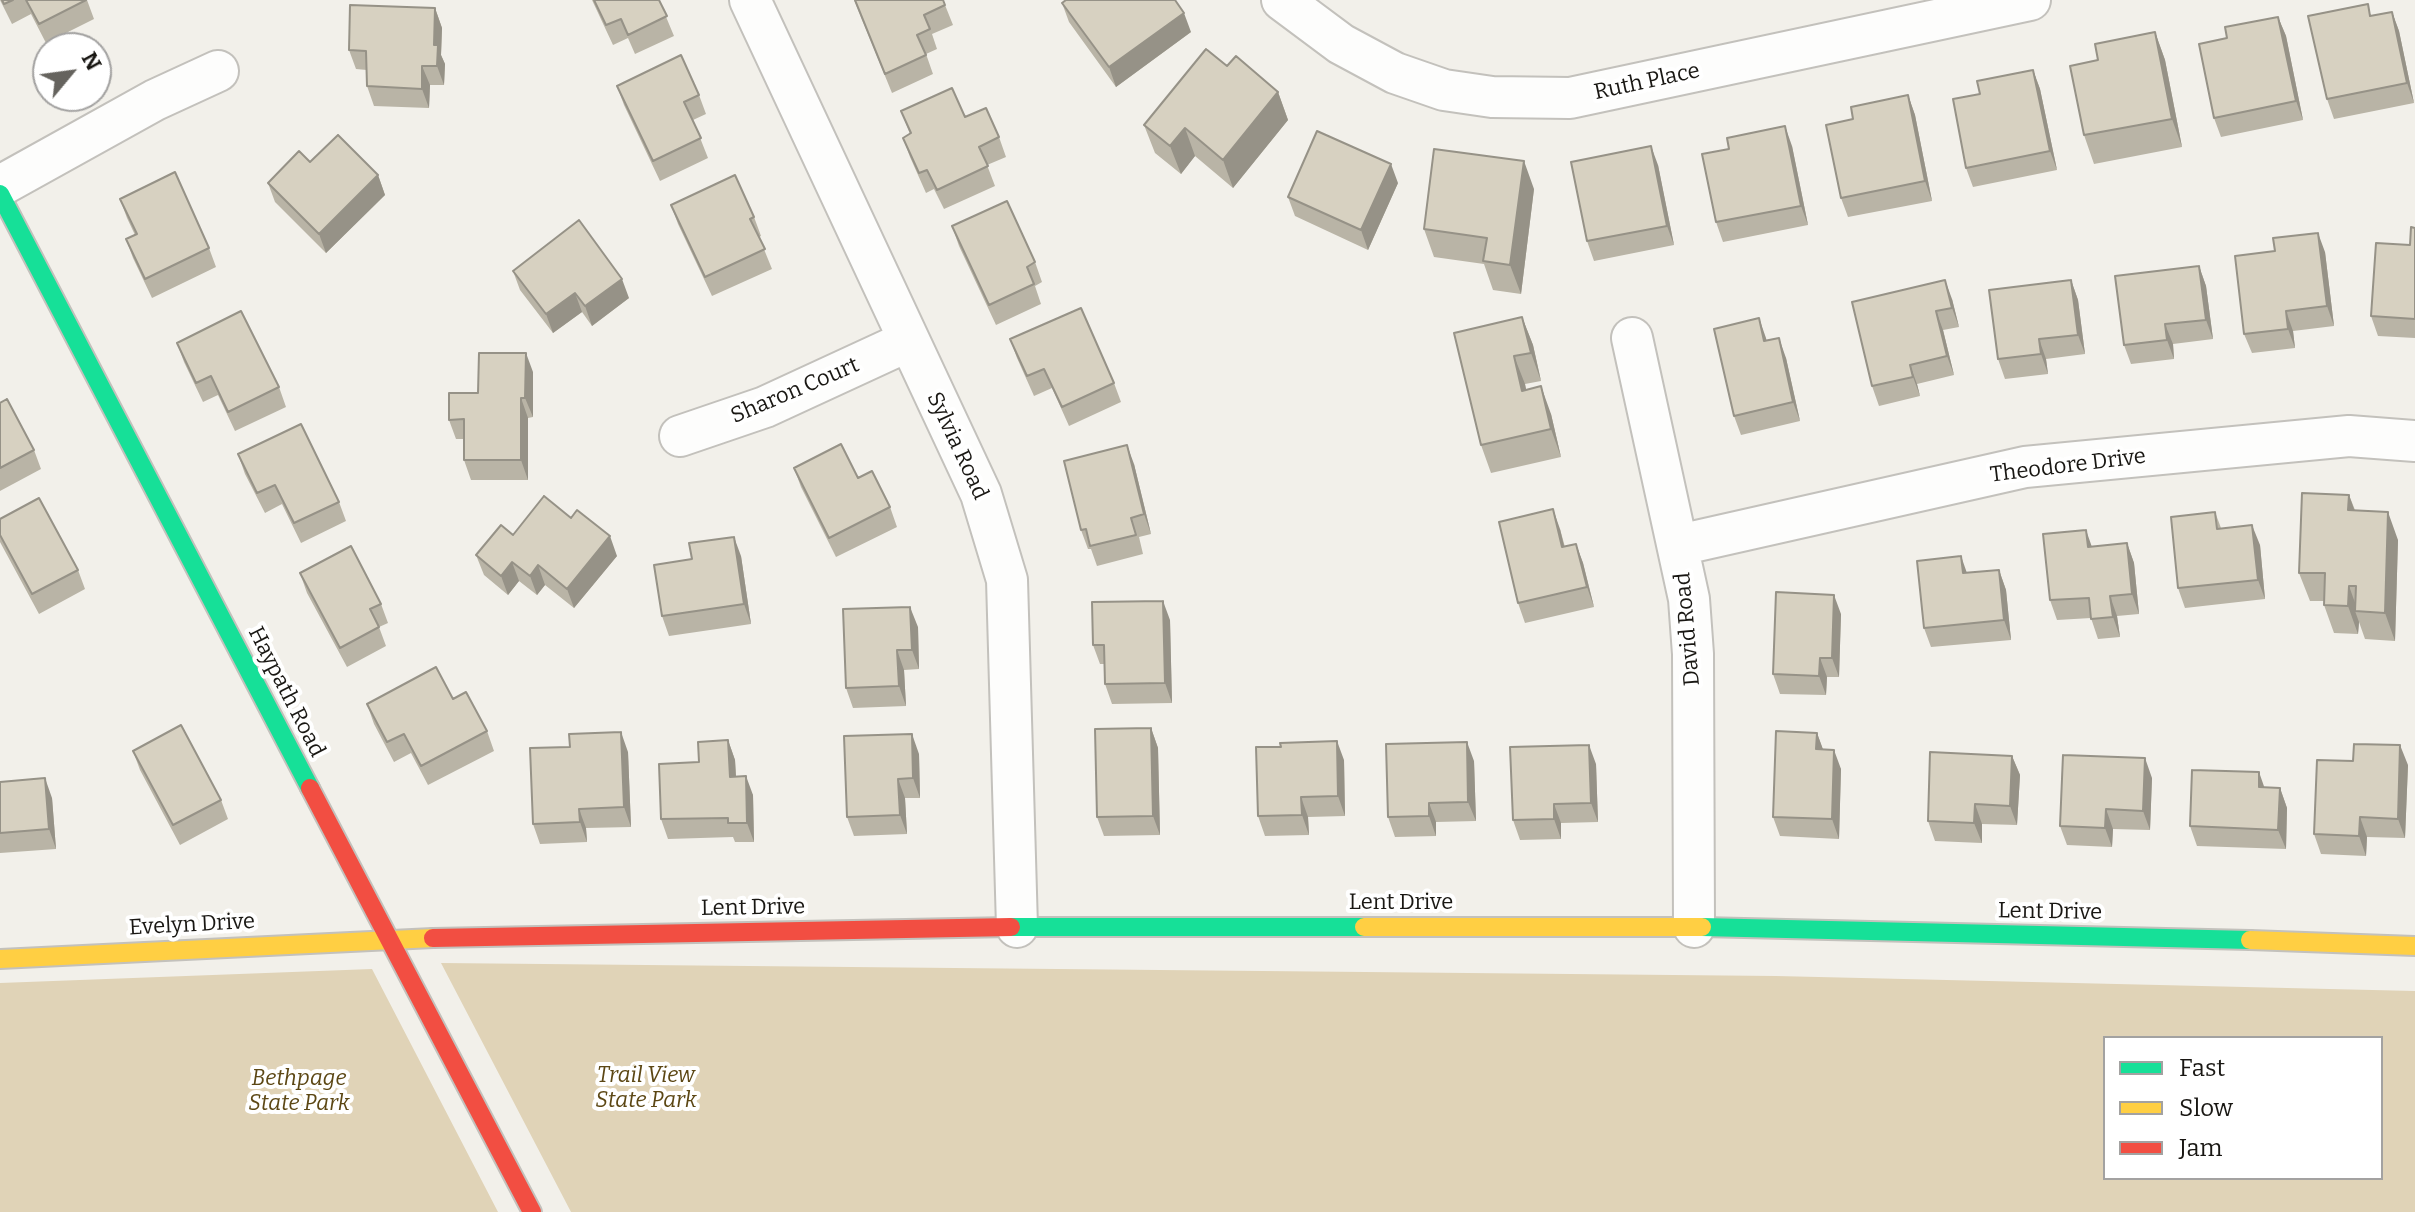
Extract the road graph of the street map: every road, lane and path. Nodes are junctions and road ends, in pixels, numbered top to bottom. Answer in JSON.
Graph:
{"nodes":[{"id":1,"x":750,"y":0,"type":"edge"},
{"id":2,"x":1282,"y":0,"type":"edge"},
{"id":3,"x":2030,"y":0,"type":"edge"},
{"id":4,"x":1966,"y":6,"type":"edge"},
{"id":5,"x":218,"y":71,"type":"dead end"},
{"id":6,"x":0,"y":186,"type":"edge"},
{"id":7,"x":0,"y":194,"type":"edge"},
{"id":8,"x":1632,"y":338,"type":"dead end"},
{"id":9,"x":908,"y":341,"type":"junction"},
{"id":10,"x":680,"y":436,"type":"dead end"},
{"id":11,"x":2415,"y":441,"type":"edge"},
{"id":12,"x":1679,"y":545,"type":"junction"},
{"id":13,"x":1017,"y":927,"type":"junction"},
{"id":14,"x":1694,"y":927,"type":"junction"},
{"id":15,"x":387,"y":939,"type":"junction"},
{"id":16,"x":2415,"y":946,"type":"edge"},
{"id":17,"x":0,"y":959,"type":"edge"},
{"id":18,"x":532,"y":1212,"type":"edge"}],
"edges":[{"from":1,"to":9,"type":"street","name":"Sylvia Road"},
{"from":2,"to":4,"type":"street","name":"Ruth Place"},
{"from":3,"to":4,"type":"street","name":"Ruth Place"},
{"from":5,"to":6,"type":"street"},
{"from":7,"to":15,"type":"street","name":"Haypath Road"},
{"from":8,"to":12,"type":"street","name":"David Road"},
{"from":9,"to":10,"type":"street","name":"Sharon Court"},
{"from":9,"to":13,"type":"street","name":"Sylvia Road"},
{"from":11,"to":12,"type":"street","name":"Theodore Drive"},
{"from":12,"to":14,"type":"street","name":"David Road"},
{"from":13,"to":14,"type":"street","name":"Lent Drive"},
{"from":13,"to":15,"type":"street","name":"Lent Drive"},
{"from":14,"to":16,"type":"street","name":"Lent Drive"},
{"from":15,"to":17,"type":"street","name":"Evelyn Drive"},
{"from":15,"to":18,"type":"street","name":"Haypath Road"}]}
